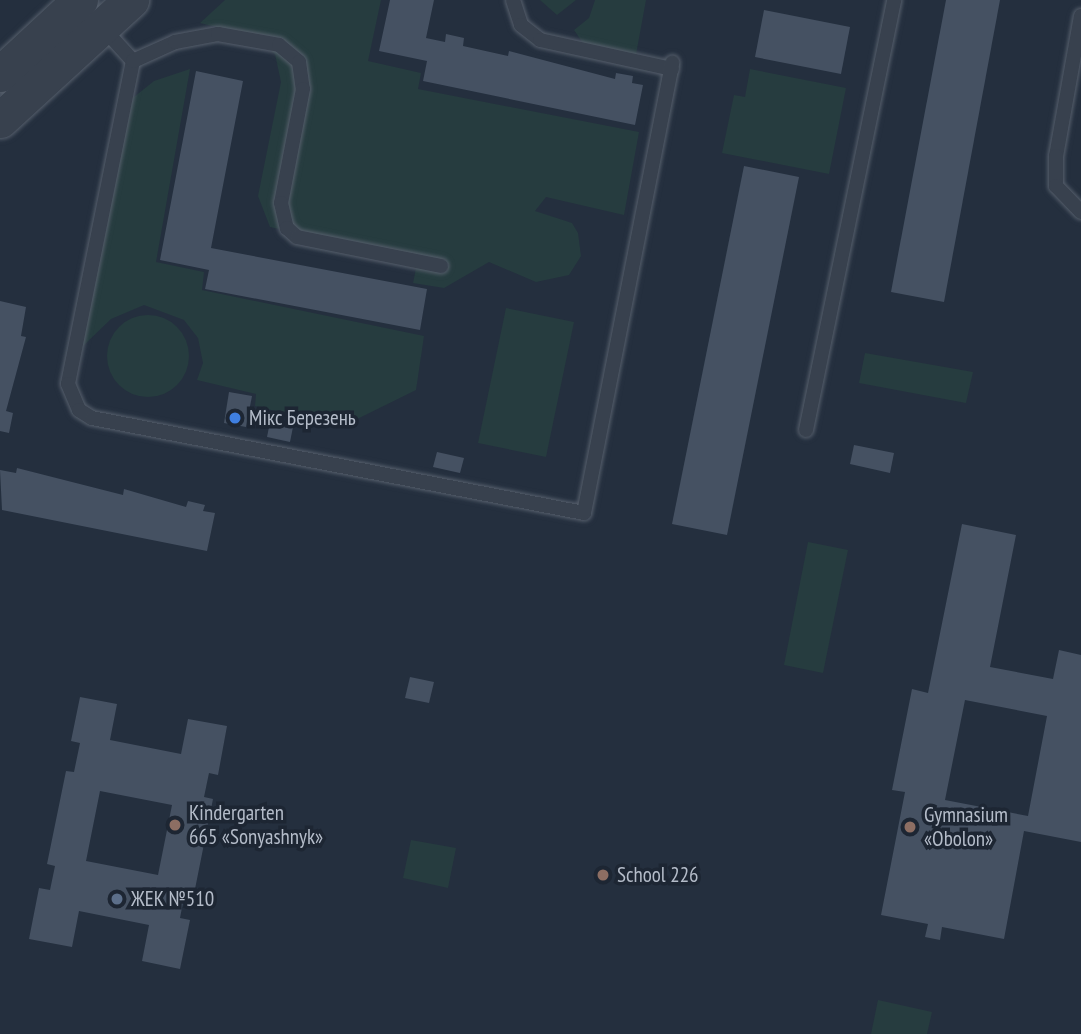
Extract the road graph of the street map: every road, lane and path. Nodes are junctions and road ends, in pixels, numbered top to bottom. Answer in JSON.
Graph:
{"nodes":[{"id":1,"x":80,"y":0,"type":"edge"},
{"id":2,"x":131,"y":0,"type":"edge"},
{"id":3,"x":513,"y":0,"type":"edge"},
{"id":4,"x":894,"y":0,"type":"edge"},
{"id":5,"x":1081,"y":16,"type":"edge"},
{"id":6,"x":102,"y":27,"type":"junction"},
{"id":7,"x":133,"y":61,"type":"junction"},
{"id":8,"x":0,"y":74,"type":"edge"},
{"id":9,"x":0,"y":120,"type":"edge"},
{"id":10,"x":1081,"y":212,"type":"edge"},
{"id":11,"x":440,"y":266,"type":"dead end"},
{"id":12,"x":806,"y":430,"type":"dead end"}],
"edges":[{"from":1,"to":8,"type":"street"},
{"from":2,"to":6,"type":"street"},
{"from":3,"to":7,"type":"lane"},
{"from":4,"to":12,"type":"lane"},
{"from":5,"to":10,"type":"lane"},
{"from":6,"to":7,"type":"lane"},
{"from":6,"to":9,"type":"street"},
{"from":7,"to":11,"type":"lane"}]}
